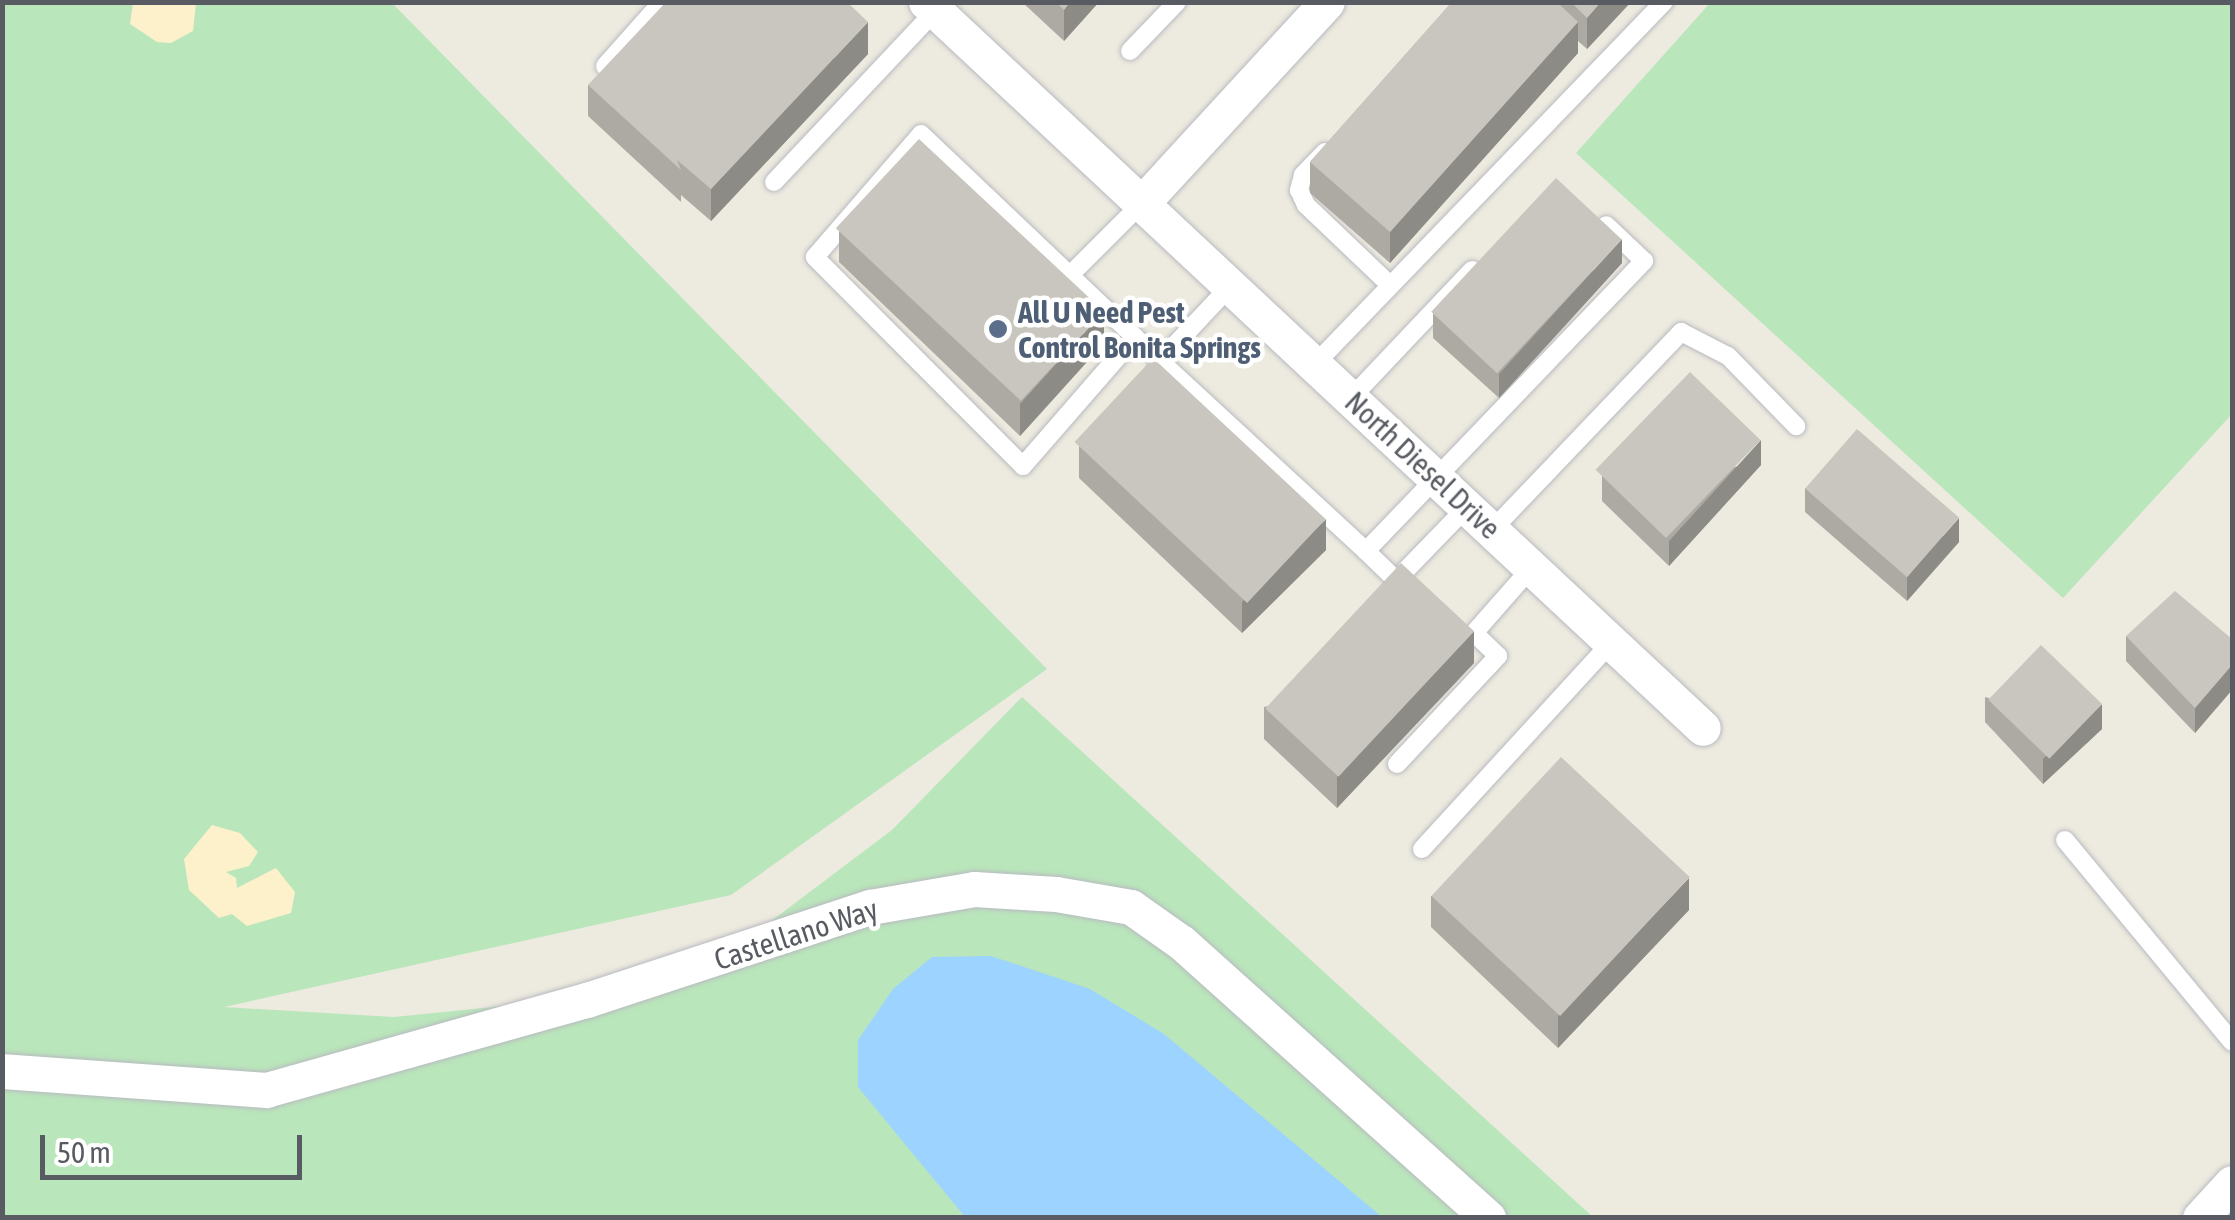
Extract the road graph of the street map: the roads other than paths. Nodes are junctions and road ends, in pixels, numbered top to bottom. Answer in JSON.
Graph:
{"nodes":[{"id":1,"x":662,"y":2,"type":"edge"},
{"id":2,"x":1176,"y":2,"type":"edge"},
{"id":3,"x":1327,"y":2,"type":"edge"},
{"id":4,"x":1664,"y":2,"type":"edge"},
{"id":5,"x":930,"y":7,"type":"edge"},
{"id":6,"x":1130,"y":51,"type":"dead end"},
{"id":7,"x":605,"y":66,"type":"edge"},
{"id":8,"x":1343,"y":132,"type":"edge"},
{"id":9,"x":774,"y":182,"type":"dead end"},
{"id":10,"x":1142,"y":203,"type":"junction"},
{"id":11,"x":1594,"y":214,"type":"edge"},
{"id":12,"x":1484,"y":258,"type":"edge"},
{"id":13,"x":1070,"y":275,"type":"junction"},
{"id":14,"x":1231,"y":284,"type":"junction"},
{"id":15,"x":1390,"y":284,"type":"junction"},
{"id":16,"x":1135,"y":337,"type":"junction"},
{"id":17,"x":1160,"y":361,"type":"junction"},
{"id":18,"x":1316,"y":364,"type":"junction"},
{"id":19,"x":1351,"y":398,"type":"junction"},
{"id":20,"x":1796,"y":426,"type":"dead end"},
{"id":21,"x":1440,"y":481,"type":"junction"},
{"id":22,"x":1479,"y":518,"type":"junction"},
{"id":23,"x":1366,"y":550,"type":"junction"},
{"id":24,"x":1532,"y":567,"type":"junction"},
{"id":25,"x":1612,"y":642,"type":"junction"},
{"id":26,"x":1703,"y":728,"type":"dead end"},
{"id":27,"x":1397,"y":764,"type":"dead end"},
{"id":28,"x":2065,"y":840,"type":"dead end"},
{"id":29,"x":1422,"y":850,"type":"dead end"},
{"id":30,"x":2232,"y":1042,"type":"edge"},
{"id":31,"x":2,"y":1072,"type":"edge"},
{"id":32,"x":2232,"y":1183,"type":"edge"},
{"id":33,"x":1488,"y":1218,"type":"edge"},
{"id":34,"x":2200,"y":1218,"type":"edge"}],
"edges":[{"from":1,"to":7,"type":"lane"},
{"from":2,"to":6,"type":"lane"},
{"from":3,"to":10,"type":"street"},
{"from":4,"to":15,"type":"lane"},
{"from":5,"to":9,"type":"lane"},
{"from":5,"to":10,"type":"street","name":"North Diesel Drive"},
{"from":8,"to":15,"type":"lane"},
{"from":10,"to":13,"type":"lane"},
{"from":10,"to":14,"type":"street","name":"North Diesel Drive"},
{"from":11,"to":21,"type":"lane"},
{"from":12,"to":19,"type":"lane"},
{"from":13,"to":16,"type":"lane"},
{"from":13,"to":16,"type":"lane"},
{"from":14,"to":17,"type":"lane"},
{"from":14,"to":18,"type":"street","name":"North Diesel Drive"},
{"from":15,"to":18,"type":"lane"},
{"from":16,"to":17,"type":"lane"},
{"from":17,"to":23,"type":"lane"},
{"from":18,"to":19,"type":"street","name":"North Diesel Drive"},
{"from":19,"to":21,"type":"street","name":"North Diesel Drive"},
{"from":20,"to":22,"type":"lane"},
{"from":21,"to":22,"type":"street","name":"North Diesel Drive"},
{"from":21,"to":23,"type":"lane"},
{"from":22,"to":23,"type":"lane"},
{"from":22,"to":24,"type":"street","name":"North Diesel Drive"},
{"from":24,"to":25,"type":"street","name":"North Diesel Drive"},
{"from":24,"to":27,"type":"lane"},
{"from":25,"to":26,"type":"street","name":"North Diesel Drive"},
{"from":25,"to":29,"type":"lane"},
{"from":28,"to":30,"type":"lane"},
{"from":31,"to":33,"type":"street","name":"Castellano Way"},
{"from":32,"to":34,"type":"street"}]}
